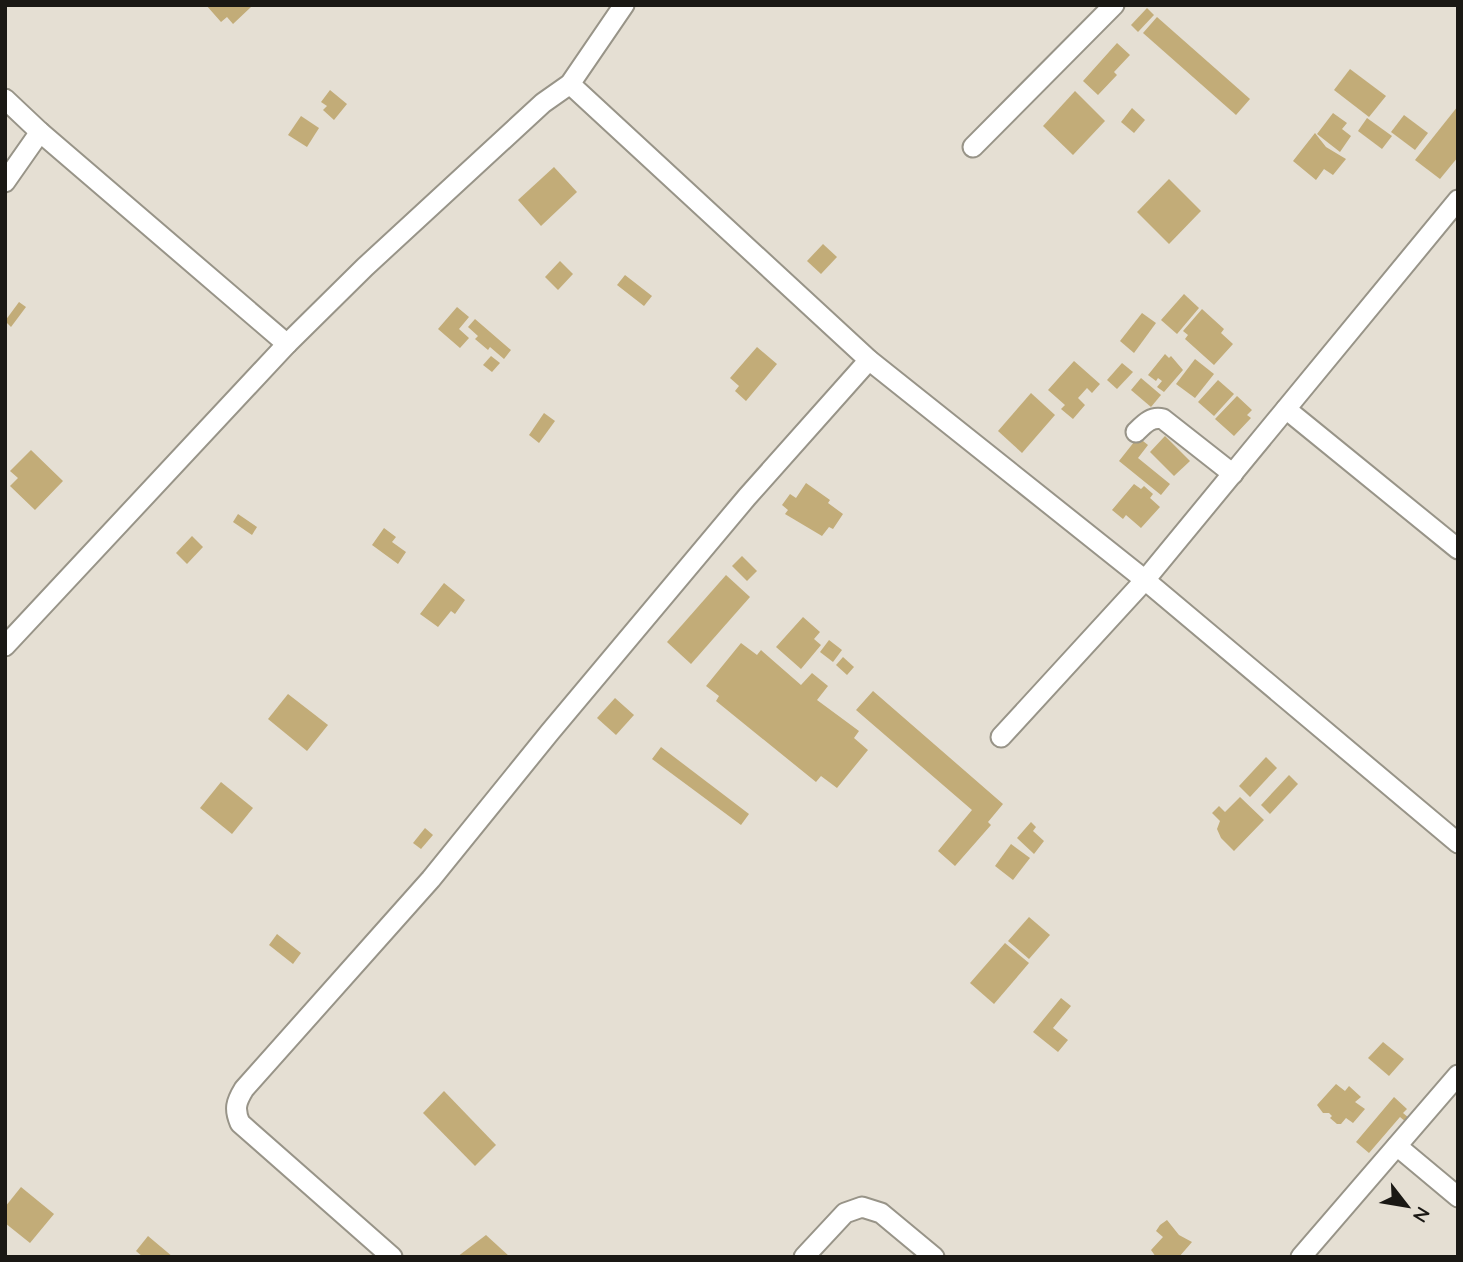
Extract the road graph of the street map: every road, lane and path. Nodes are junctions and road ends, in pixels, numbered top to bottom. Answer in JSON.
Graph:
{"nodes":[{"id":1,"x":624,"y":5,"type":"edge"},
{"id":2,"x":1114,"y":5,"type":"edge"},
{"id":3,"x":570,"y":84,"type":"junction"},
{"id":4,"x":5,"y":99,"type":"edge"},
{"id":5,"x":40,"y":132,"type":"junction"},
{"id":6,"x":973,"y":147,"type":"dead end"},
{"id":7,"x":5,"y":182,"type":"edge"},
{"id":8,"x":1458,"y":200,"type":"edge"},
{"id":9,"x":287,"y":344,"type":"junction"},
{"id":10,"x":869,"y":360,"type":"junction"},
{"id":11,"x":1286,"y":409,"type":"junction"},
{"id":12,"x":1136,"y":432,"type":"dead end"},
{"id":13,"x":1233,"y":474,"type":"junction"},
{"id":14,"x":1458,"y":549,"type":"edge"},
{"id":15,"x":1145,"y":580,"type":"junction"},
{"id":16,"x":5,"y":646,"type":"edge"},
{"id":17,"x":1001,"y":737,"type":"dead end"},
{"id":18,"x":1458,"y":843,"type":"edge"},
{"id":19,"x":1458,"y":1075,"type":"edge"},
{"id":20,"x":1397,"y":1146,"type":"junction"},
{"id":21,"x":1458,"y":1197,"type":"edge"},
{"id":22,"x":392,"y":1257,"type":"edge"},
{"id":23,"x":804,"y":1257,"type":"edge"},
{"id":24,"x":934,"y":1257,"type":"edge"},
{"id":25,"x":1301,"y":1257,"type":"edge"}],
"edges":[{"from":1,"to":3,"type":"street"},
{"from":2,"to":6,"type":"street"},
{"from":3,"to":9,"type":"street"},
{"from":3,"to":10,"type":"street"},
{"from":4,"to":5,"type":"street"},
{"from":5,"to":7,"type":"street"},
{"from":5,"to":9,"type":"street"},
{"from":8,"to":11,"type":"street"},
{"from":9,"to":16,"type":"street"},
{"from":10,"to":15,"type":"street"},
{"from":10,"to":22,"type":"street"},
{"from":11,"to":13,"type":"street"},
{"from":11,"to":14,"type":"street"},
{"from":12,"to":13,"type":"street"},
{"from":13,"to":15,"type":"street"},
{"from":15,"to":17,"type":"street"},
{"from":15,"to":18,"type":"street"},
{"from":19,"to":20,"type":"street"},
{"from":20,"to":21,"type":"street"},
{"from":20,"to":25,"type":"street"},
{"from":23,"to":24,"type":"street"}]}
